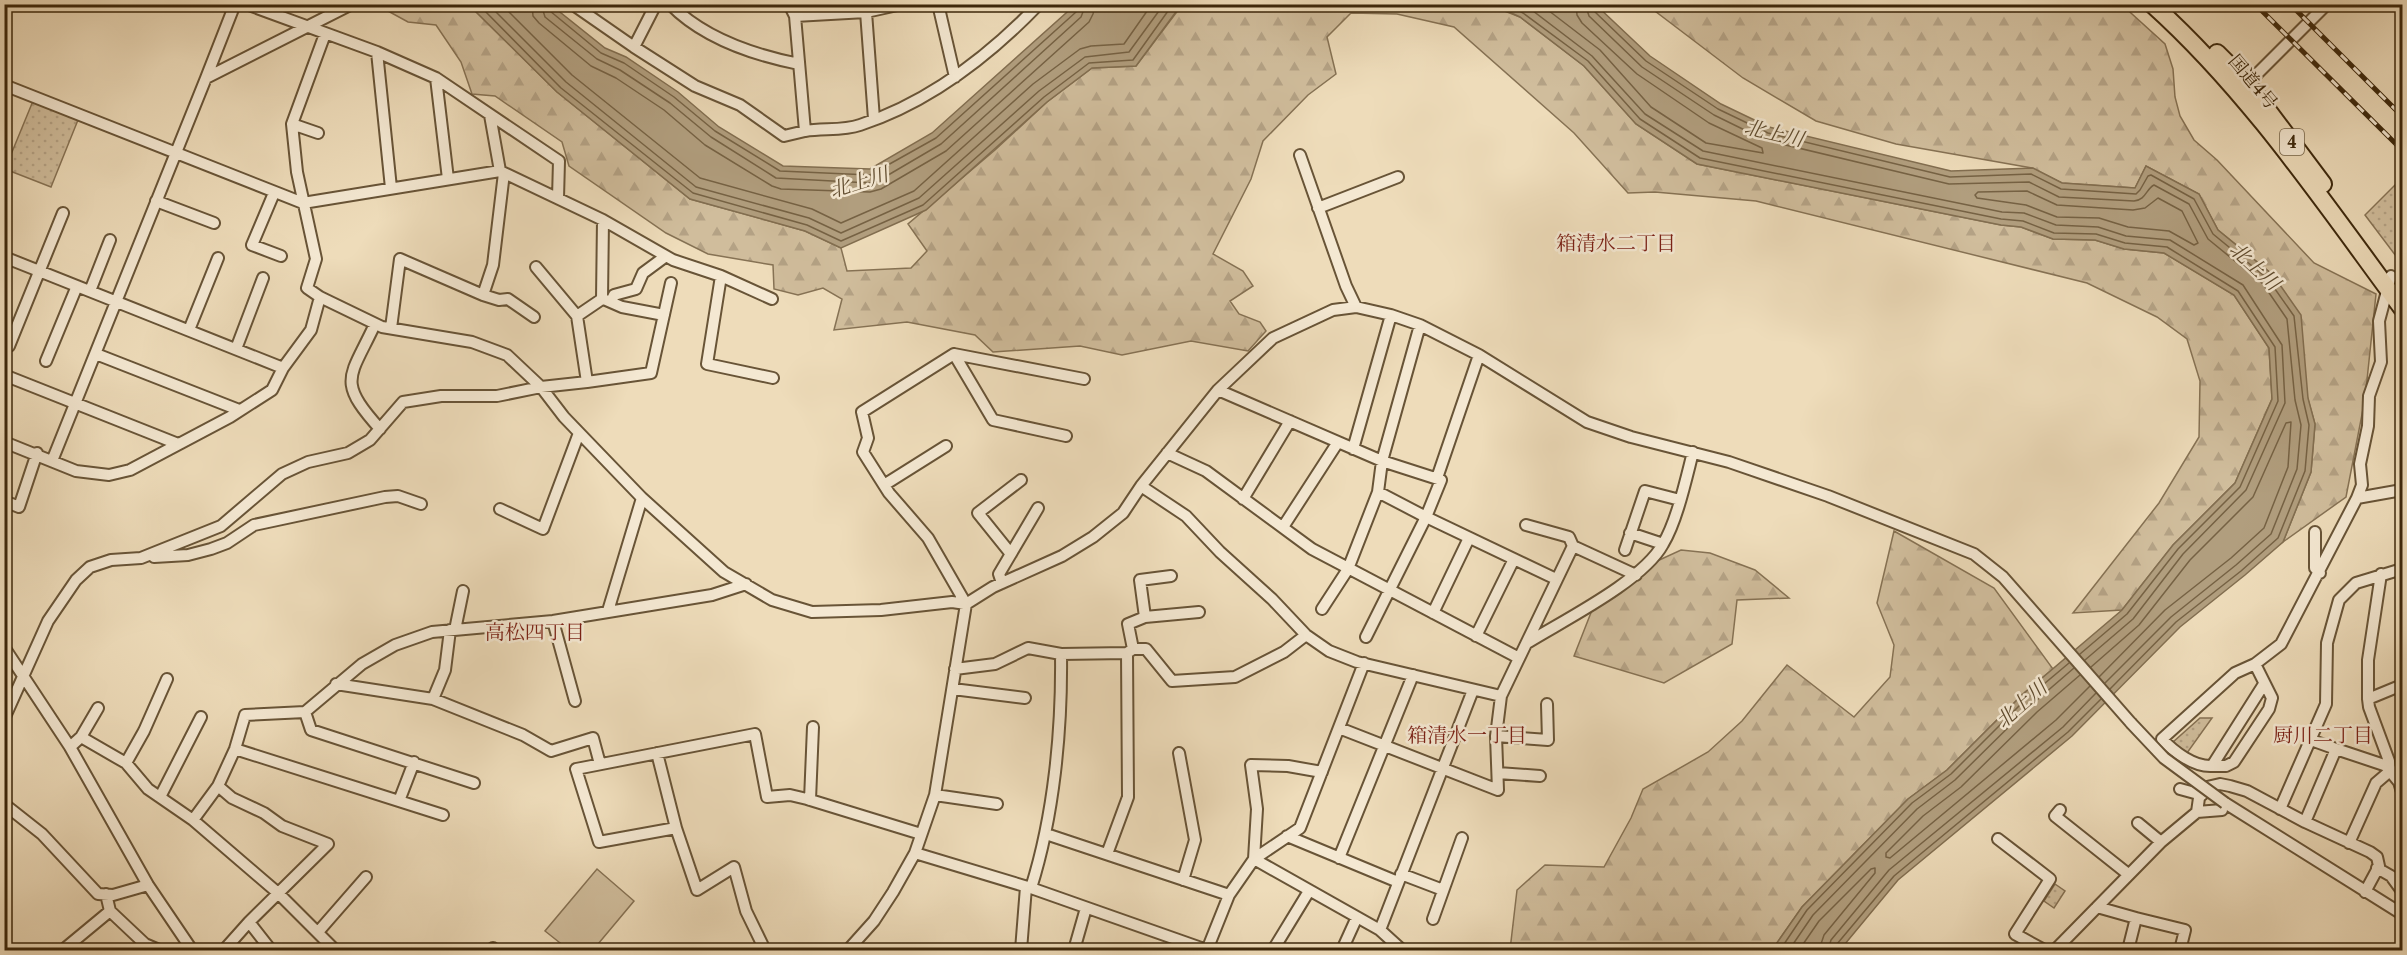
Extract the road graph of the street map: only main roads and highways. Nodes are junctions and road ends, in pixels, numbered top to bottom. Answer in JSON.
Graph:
{"nodes":[{"id":1,"x":2152,"y":4,"type":"edge"},
{"id":2,"x":2167,"y":4,"type":"edge"},
{"id":3,"x":2243,"y":88,"type":"junction"},
{"id":4,"x":2394,"y":285,"type":"edge"},
{"id":5,"x":2403,"y":308,"type":"edge"}],
"edges":[{"from":1,"to":3,"type":"highway","name":"国道4号","number":"4"},
{"from":2,"to":3,"type":"highway","name":"国道4号","number":"4"},
{"from":3,"to":4,"type":"highway","name":"国道4号","number":"4"},
{"from":4,"to":5,"type":"highway","name":"国道4号","number":"4"}]}
